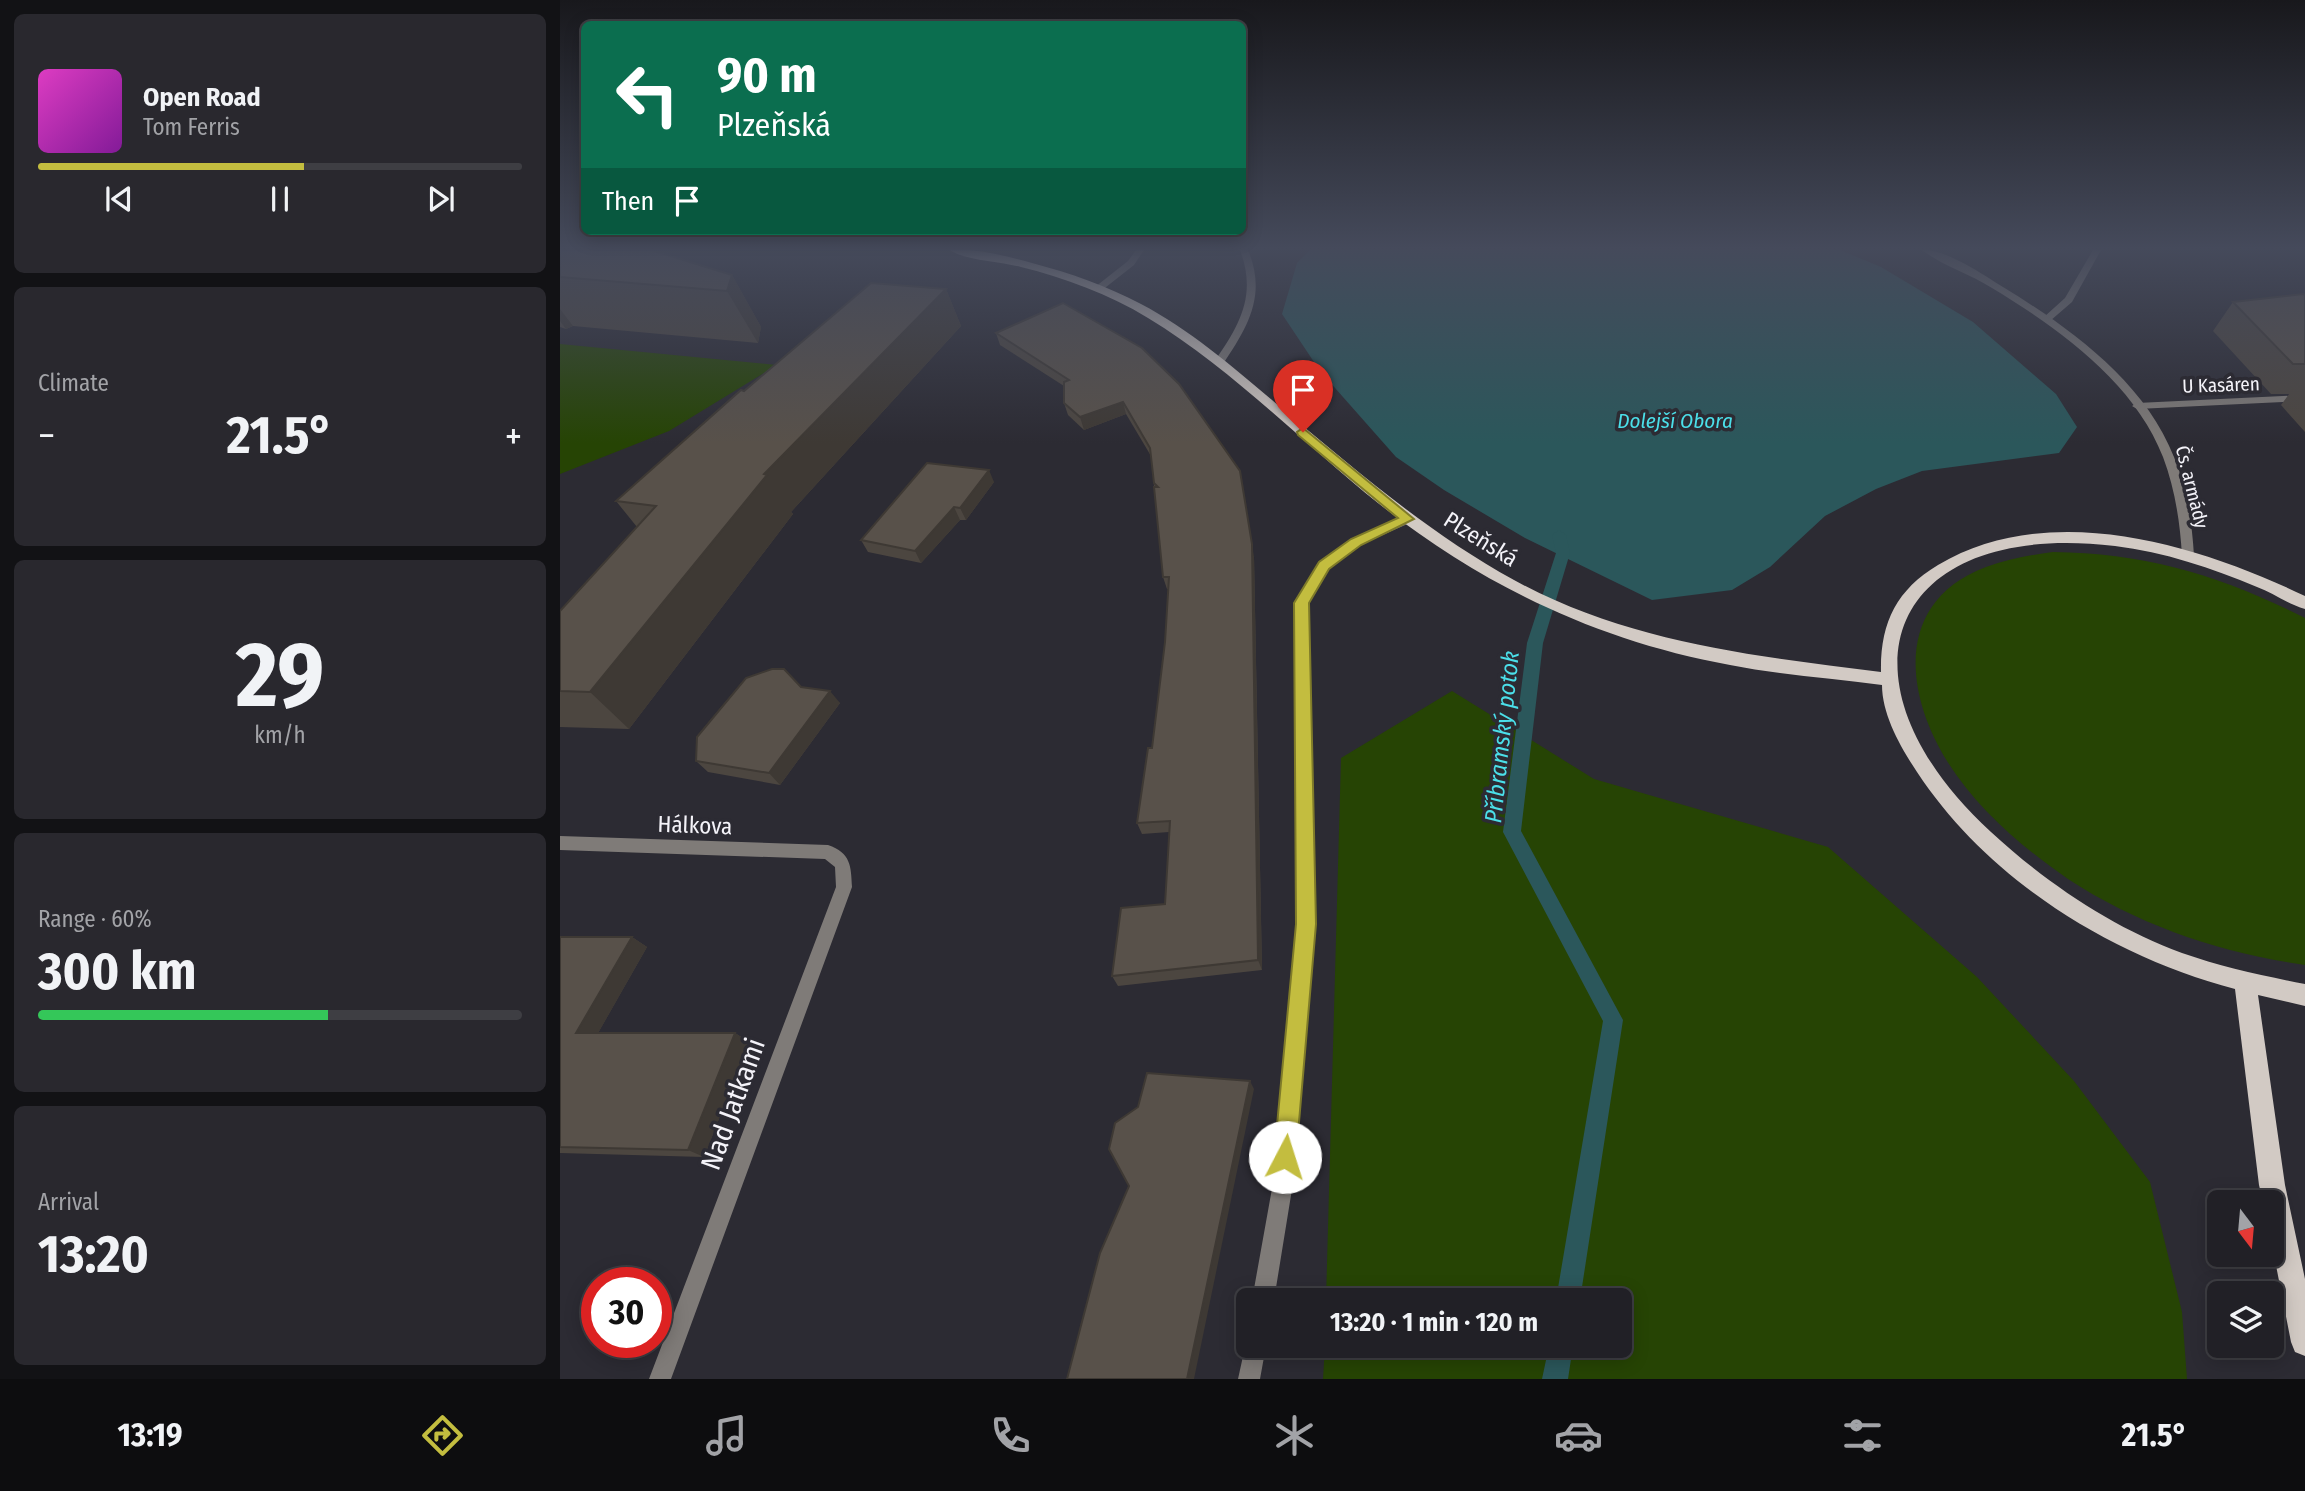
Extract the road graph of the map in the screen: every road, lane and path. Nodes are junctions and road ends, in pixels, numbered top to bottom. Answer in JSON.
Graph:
{"nodes":[{"id":1,"x":1148,"y":314,"type":"edge"},
{"id":2,"x":1248,"y":314,"type":"edge"},
{"id":3,"x":2040,"y":314,"type":"edge"},
{"id":4,"x":2053,"y":314,"type":"edge"},
{"id":5,"x":2047,"y":319,"type":"junction"},
{"id":6,"x":1219,"y":362,"type":"junction"},
{"id":7,"x":2305,"y":398,"type":"edge"},
{"id":8,"x":2137,"y":406,"type":"junction"},
{"id":9,"x":1408,"y":519,"type":"junction"},
{"id":10,"x":2189,"y":556,"type":"junction"},
{"id":11,"x":2305,"y":603,"type":"edge"},
{"id":12,"x":1888,"y":679,"type":"junction"},
{"id":13,"x":560,"y":843,"type":"edge"},
{"id":14,"x":828,"y":852,"type":"joint"},
{"id":15,"x":2245,"y":983,"type":"junction"},
{"id":16,"x":2305,"y":995,"type":"edge"},
{"id":17,"x":1265,"y":1288,"type":"edge"},
{"id":18,"x":2305,"y":1342,"type":"edge"},
{"id":19,"x":1253,"y":1358,"type":"edge"},
{"id":20,"x":660,"y":1379,"type":"edge"},
{"id":21,"x":1249,"y":1379,"type":"edge"}],
"edges":[{"from":1,"to":6,"type":"main road","name":"Plzeňská"},
{"from":2,"to":6,"type":"street"},
{"from":3,"to":5,"type":"street","name":"Čs. armády"},
{"from":4,"to":5,"type":"street"},
{"from":5,"to":8,"type":"street","name":"Čs. armády"},
{"from":6,"to":9,"type":"main road","name":"Plzeňská"},
{"from":7,"to":8,"type":"street","name":"U Kasáren"},
{"from":8,"to":10,"type":"street","name":"Čs. armády"},
{"from":9,"to":12,"type":"main road","name":"Plzeňská"},
{"from":9,"to":17,"type":"street"},
{"from":10,"to":11,"type":"main road"},
{"from":10,"to":12,"type":"main road"},
{"from":12,"to":15,"type":"main road"},
{"from":13,"to":14,"type":"street","name":"Hálkova"},
{"from":14,"to":20,"type":"street","name":"Nad Jatkami"},
{"from":15,"to":16,"type":"main road"},
{"from":15,"to":18,"type":"main road"},
{"from":19,"to":21,"type":"street"}]}
